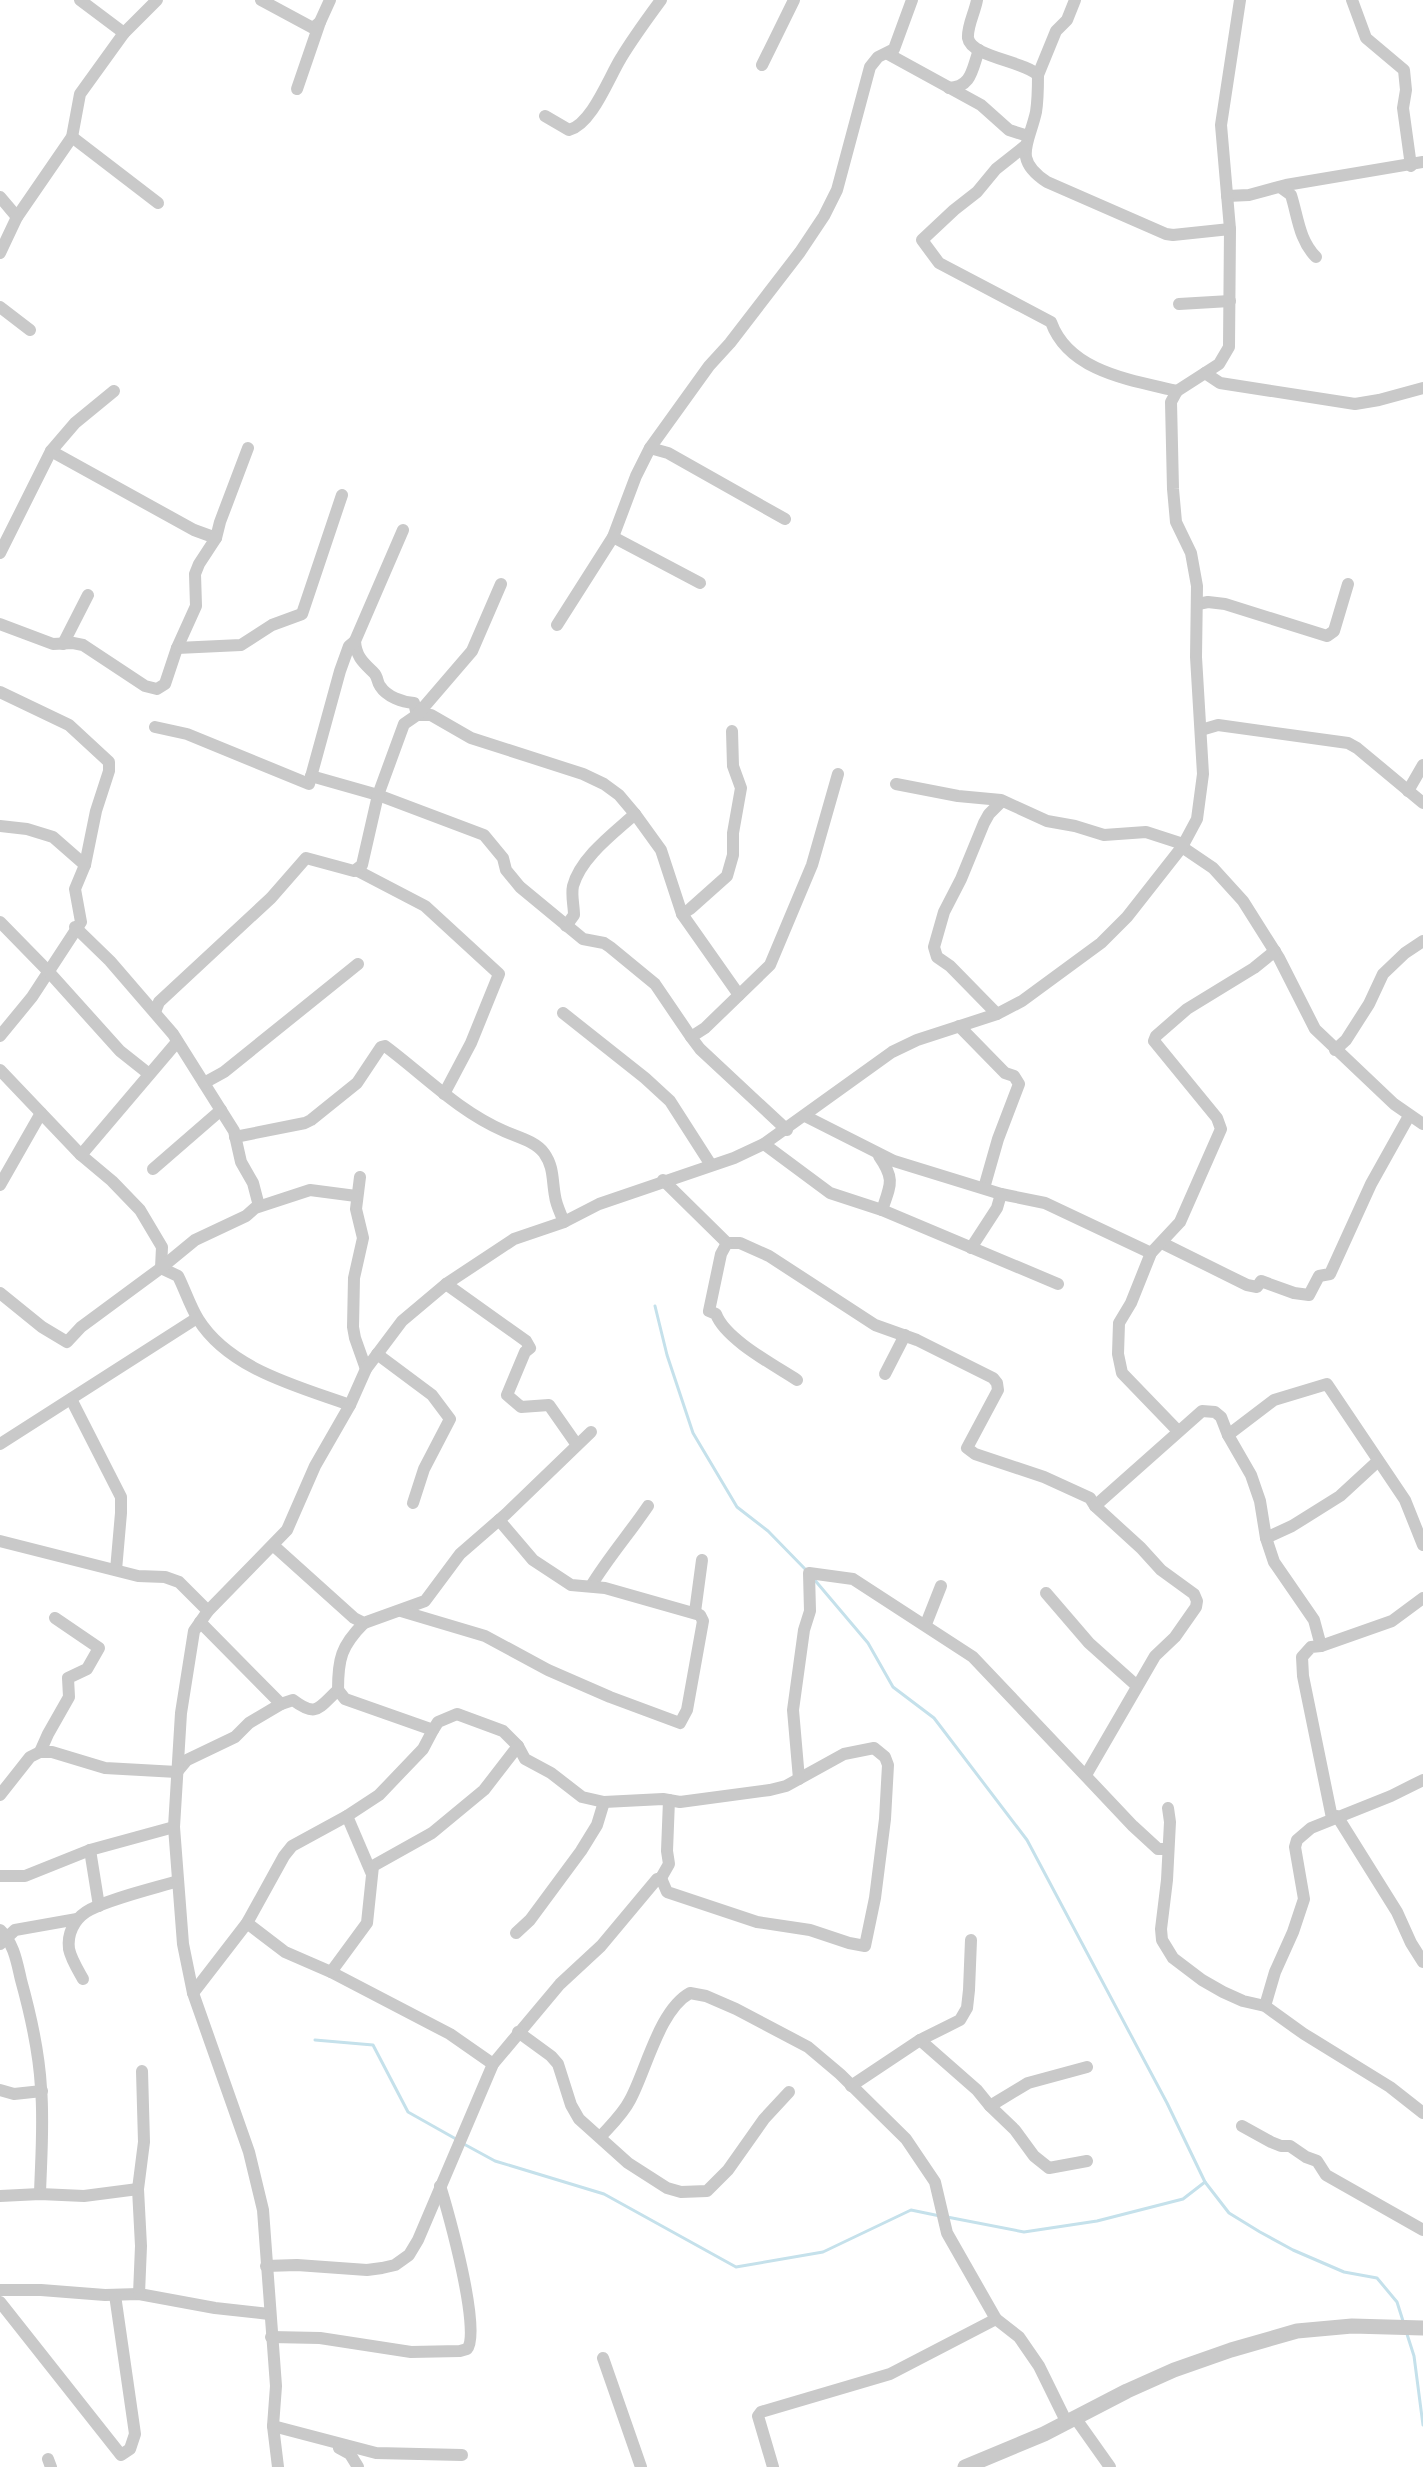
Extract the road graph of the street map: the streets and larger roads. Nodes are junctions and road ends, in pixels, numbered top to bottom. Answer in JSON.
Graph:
{"nodes":[{"id":1,"x":80,"y":0,"type":"edge"},
{"id":2,"x":157,"y":0,"type":"edge"},
{"id":3,"x":261,"y":0,"type":"edge"},
{"id":4,"x":330,"y":0,"type":"edge"},
{"id":5,"x":662,"y":0,"type":"edge"},
{"id":6,"x":794,"y":0,"type":"edge"},
{"id":7,"x":912,"y":0,"type":"edge"},
{"id":8,"x":976,"y":0,"type":"edge"},
{"id":9,"x":1075,"y":0,"type":"edge"},
{"id":10,"x":1240,"y":0,"type":"edge"},
{"id":11,"x":1352,"y":0,"type":"edge"},
{"id":12,"x":320,"y":22,"type":"junction"},
{"id":13,"x":124,"y":33,"type":"junction"},
{"id":14,"x":980,"y":50,"type":"junction"},
{"id":15,"x":888,"y":54,"type":"junction"},
{"id":16,"x":762,"y":65,"type":"dead end"},
{"id":17,"x":1038,"y":75,"type":"junction"},
{"id":18,"x":948,"y":88,"type":"junction"},
{"id":19,"x":297,"y":89,"type":"dead end"},
{"id":20,"x":545,"y":116,"type":"dead end"},
{"id":21,"x":72,"y":137,"type":"junction"},
{"id":22,"x":1026,"y":141,"type":"junction"},
{"id":23,"x":1416,"y":165,"type":"edge"},
{"id":24,"x":1423,"y":175,"type":"edge"},
{"id":25,"x":1280,"y":187,"type":"junction"},
{"id":26,"x":1227,"y":196,"type":"junction"},
{"id":27,"x":0,"y":197,"type":"edge"},
{"id":28,"x":158,"y":203,"type":"dead end"},
{"id":29,"x":17,"y":217,"type":"junction"},
{"id":30,"x":1230,"y":229,"type":"junction"},
{"id":31,"x":0,"y":253,"type":"edge"},
{"id":32,"x":1316,"y":257,"type":"dead end"},
{"id":33,"x":1230,"y":302,"type":"junction"},
{"id":34,"x":1179,"y":304,"type":"dead end"},
{"id":35,"x":0,"y":307,"type":"edge"},
{"id":36,"x":30,"y":330,"type":"dead end"},
{"id":37,"x":1205,"y":373,"type":"junction"},
{"id":38,"x":1423,"y":388,"type":"edge"},
{"id":39,"x":114,"y":391,"type":"dead end"},
{"id":40,"x":1177,"y":391,"type":"junction"},
{"id":41,"x":249,"y":448,"type":"dead end"},
{"id":42,"x":650,"y":448,"type":"junction"},
{"id":43,"x":51,"y":451,"type":"junction"},
{"id":44,"x":342,"y":495,"type":"dead end"},
{"id":45,"x":785,"y":519,"type":"dead end"},
{"id":46,"x":403,"y":530,"type":"dead end"},
{"id":47,"x":613,"y":537,"type":"junction"},
{"id":48,"x":216,"y":538,"type":"junction"},
{"id":49,"x":0,"y":553,"type":"edge"},
{"id":50,"x":700,"y":583,"type":"dead end"},
{"id":51,"x":501,"y":584,"type":"dead end"},
{"id":52,"x":1348,"y":584,"type":"dead end"},
{"id":53,"x":88,"y":595,"type":"dead end"},
{"id":54,"x":1198,"y":604,"type":"junction"},
{"id":55,"x":0,"y":624,"type":"edge"},
{"id":56,"x":557,"y":625,"type":"dead end"},
{"id":57,"x":355,"y":641,"type":"junction"},
{"id":58,"x":63,"y":644,"type":"junction"},
{"id":59,"x":177,"y":648,"type":"junction"},
{"id":60,"x":0,"y":692,"type":"edge"},
{"id":61,"x":417,"y":715,"type":"junction"},
{"id":62,"x":155,"y":727,"type":"dead end"},
{"id":63,"x":1201,"y":730,"type":"junction"},
{"id":64,"x":732,"y":731,"type":"dead end"},
{"id":65,"x":1423,"y":765,"type":"edge"},
{"id":66,"x":838,"y":774,"type":"dead end"},
{"id":67,"x":311,"y":776,"type":"junction"},
{"id":68,"x":896,"y":784,"type":"dead end"},
{"id":69,"x":1408,"y":791,"type":"junction"},
{"id":70,"x":378,"y":795,"type":"junction"},
{"id":71,"x":1002,"y":801,"type":"junction"},
{"id":72,"x":1423,"y":803,"type":"edge"},
{"id":73,"x":635,"y":814,"type":"junction"},
{"id":74,"x":0,"y":826,"type":"edge"},
{"id":75,"x":1182,"y":845,"type":"junction"},
{"id":76,"x":84,"y":864,"type":"junction"},
{"id":77,"x":356,"y":870,"type":"junction"},
{"id":78,"x":682,"y":914,"type":"junction"},
{"id":79,"x":0,"y":922,"type":"edge"},
{"id":80,"x":566,"y":926,"type":"junction"},
{"id":81,"x":75,"y":927,"type":"junction"},
{"id":82,"x":1423,"y":941,"type":"edge"},
{"id":83,"x":1275,"y":951,"type":"junction"},
{"id":84,"x":358,"y":964,"type":"dead end"},
{"id":85,"x":48,"y":971,"type":"junction"},
{"id":86,"x":739,"y":995,"type":"junction"},
{"id":87,"x":155,"y":1012,"type":"junction"},
{"id":88,"x":563,"y":1013,"type":"dead end"},
{"id":89,"x":997,"y":1014,"type":"junction"},
{"id":90,"x":959,"y":1026,"type":"junction"},
{"id":91,"x":0,"y":1036,"type":"edge"},
{"id":92,"x":691,"y":1037,"type":"junction"},
{"id":93,"x":177,"y":1042,"type":"junction"},
{"id":94,"x":1335,"y":1050,"type":"junction"},
{"id":95,"x":0,"y":1070,"type":"edge"},
{"id":96,"x":150,"y":1074,"type":"junction"},
{"id":97,"x":204,"y":1083,"type":"junction"},
{"id":98,"x":444,"y":1094,"type":"junction"},
{"id":99,"x":221,"y":1110,"type":"junction"},
{"id":100,"x":41,"y":1113,"type":"junction"},
{"id":101,"x":805,"y":1116,"type":"junction"},
{"id":102,"x":1409,"y":1116,"type":"junction"},
{"id":103,"x":1423,"y":1124,"type":"edge"},
{"id":104,"x":787,"y":1130,"type":"junction"},
{"id":105,"x":235,"y":1137,"type":"junction"},
{"id":106,"x":764,"y":1144,"type":"junction"},
{"id":107,"x":81,"y":1155,"type":"junction"},
{"id":108,"x":879,"y":1155,"type":"junction"},
{"id":109,"x":711,"y":1165,"type":"junction"},
{"id":110,"x":153,"y":1169,"type":"dead end"},
{"id":111,"x":360,"y":1177,"type":"dead end"},
{"id":112,"x":663,"y":1180,"type":"junction"},
{"id":113,"x":0,"y":1185,"type":"edge"},
{"id":114,"x":984,"y":1188,"type":"junction"},
{"id":115,"x":1002,"y":1194,"type":"junction"},
{"id":116,"x":356,"y":1196,"type":"junction"},
{"id":117,"x":259,"y":1206,"type":"junction"},
{"id":118,"x":882,"y":1210,"type":"junction"},
{"id":119,"x":564,"y":1222,"type":"junction"},
{"id":120,"x":727,"y":1243,"type":"junction"},
{"id":121,"x":1162,"y":1243,"type":"junction"},
{"id":122,"x":971,"y":1248,"type":"junction"},
{"id":123,"x":1151,"y":1253,"type":"junction"},
{"id":124,"x":161,"y":1268,"type":"junction"},
{"id":125,"x":446,"y":1284,"type":"junction"},
{"id":126,"x":1058,"y":1284,"type":"dead end"},
{"id":127,"x":0,"y":1293,"type":"edge"},
{"id":128,"x":197,"y":1318,"type":"junction"},
{"id":129,"x":905,"y":1335,"type":"junction"},
{"id":130,"x":377,"y":1354,"type":"junction"},
{"id":131,"x":366,"y":1369,"type":"junction"},
{"id":132,"x":885,"y":1374,"type":"dead end"},
{"id":133,"x":797,"y":1380,"type":"dead end"},
{"id":134,"x":71,"y":1399,"type":"junction"},
{"id":135,"x":350,"y":1405,"type":"junction"},
{"id":136,"x":1178,"y":1431,"type":"junction"},
{"id":137,"x":591,"y":1432,"type":"dead end"},
{"id":138,"x":1228,"y":1435,"type":"junction"},
{"id":139,"x":0,"y":1444,"type":"edge"},
{"id":140,"x":577,"y":1445,"type":"junction"},
{"id":141,"x":1378,"y":1461,"type":"junction"},
{"id":142,"x":413,"y":1503,"type":"dead end"},
{"id":143,"x":648,"y":1506,"type":"dead end"},
{"id":144,"x":1095,"y":1506,"type":"junction"},
{"id":145,"x":499,"y":1520,"type":"junction"},
{"id":146,"x":1266,"y":1538,"type":"junction"},
{"id":147,"x":0,"y":1541,"type":"edge"},
{"id":148,"x":1423,"y":1545,"type":"edge"},
{"id":149,"x":274,"y":1546,"type":"junction"},
{"id":150,"x":702,"y":1560,"type":"dead end"},
{"id":151,"x":116,"y":1570,"type":"junction"},
{"id":152,"x":591,"y":1586,"type":"junction"},
{"id":153,"x":941,"y":1586,"type":"dead end"},
{"id":154,"x":1046,"y":1593,"type":"dead end"},
{"id":155,"x":1423,"y":1598,"type":"edge"},
{"id":156,"x":208,"y":1611,"type":"junction"},
{"id":157,"x":401,"y":1611,"type":"junction"},
{"id":158,"x":694,"y":1612,"type":"junction"},
{"id":159,"x":55,"y":1617,"type":"dead end"},
{"id":160,"x":200,"y":1622,"type":"junction"},
{"id":161,"x":364,"y":1623,"type":"junction"},
{"id":162,"x":926,"y":1624,"type":"junction"},
{"id":163,"x":1321,"y":1646,"type":"junction"},
{"id":164,"x":1137,"y":1686,"type":"junction"},
{"id":165,"x":338,"y":1690,"type":"junction"},
{"id":166,"x":280,"y":1704,"type":"junction"},
{"id":167,"x":433,"y":1730,"type":"junction"},
{"id":168,"x":518,"y":1746,"type":"junction"},
{"id":169,"x":40,"y":1752,"type":"junction"},
{"id":170,"x":177,"y":1772,"type":"junction"},
{"id":171,"x":1086,"y":1774,"type":"junction"},
{"id":172,"x":799,"y":1779,"type":"junction"},
{"id":173,"x":1423,"y":1780,"type":"edge"},
{"id":174,"x":0,"y":1795,"type":"edge"},
{"id":175,"x":669,"y":1800,"type":"junction"},
{"id":176,"x":604,"y":1802,"type":"junction"},
{"id":177,"x":1168,"y":1809,"type":"dead end"},
{"id":178,"x":347,"y":1816,"type":"junction"},
{"id":179,"x":1335,"y":1817,"type":"junction"},
{"id":180,"x":174,"y":1827,"type":"junction"},
{"id":181,"x":1167,"y":1849,"type":"junction"},
{"id":182,"x":90,"y":1850,"type":"junction"},
{"id":183,"x":371,"y":1872,"type":"junction"},
{"id":184,"x":0,"y":1876,"type":"edge"},
{"id":185,"x":662,"y":1878,"type":"junction"},
{"id":186,"x":178,"y":1881,"type":"junction"},
{"id":187,"x":99,"y":1906,"type":"junction"},
{"id":188,"x":77,"y":1919,"type":"junction"},
{"id":189,"x":248,"y":1923,"type":"junction"},
{"id":190,"x":516,"y":1933,"type":"dead end"},
{"id":191,"x":2,"y":1937,"type":"edge"},
{"id":192,"x":971,"y":1940,"type":"dead end"},
{"id":193,"x":1423,"y":1962,"type":"edge"},
{"id":194,"x":331,"y":1972,"type":"junction"},
{"id":195,"x":83,"y":1979,"type":"dead end"},
{"id":196,"x":193,"y":1993,"type":"junction"},
{"id":197,"x":1265,"y":2006,"type":"junction"},
{"id":198,"x":518,"y":2032,"type":"junction"},
{"id":199,"x":920,"y":2040,"type":"junction"},
{"id":200,"x":493,"y":2064,"type":"junction"},
{"id":201,"x":1087,"y":2067,"type":"dead end"},
{"id":202,"x":142,"y":2071,"type":"dead end"},
{"id":203,"x":851,"y":2086,"type":"junction"},
{"id":204,"x":0,"y":2090,"type":"edge"},
{"id":205,"x":42,"y":2091,"type":"junction"},
{"id":206,"x":789,"y":2092,"type":"dead end"},
{"id":207,"x":990,"y":2106,"type":"junction"},
{"id":208,"x":1421,"y":2107,"type":"edge"},
{"id":209,"x":1242,"y":2126,"type":"dead end"},
{"id":210,"x":601,"y":2136,"type":"junction"},
{"id":211,"x":1087,"y":2161,"type":"dead end"},
{"id":212,"x":440,"y":2186,"type":"junction"},
{"id":213,"x":138,"y":2189,"type":"junction"},
{"id":214,"x":40,"y":2194,"type":"junction"},
{"id":215,"x":0,"y":2196,"type":"edge"},
{"id":216,"x":1423,"y":2230,"type":"edge"},
{"id":217,"x":266,"y":2266,"type":"junction"},
{"id":218,"x":0,"y":2290,"type":"edge"},
{"id":219,"x":139,"y":2294,"type":"junction"},
{"id":220,"x":116,"y":2295,"type":"junction"},
{"id":221,"x":0,"y":2302,"type":"edge"},
{"id":222,"x":269,"y":2314,"type":"junction"},
{"id":223,"x":996,"y":2319,"type":"junction"},
{"id":224,"x":1423,"y":2328,"type":"edge"},
{"id":225,"x":271,"y":2337,"type":"junction"},
{"id":226,"x":603,"y":2358,"type":"dead end"},
{"id":227,"x":1071,"y":2421,"type":"junction"},
{"id":228,"x":273,"y":2426,"type":"junction"},
{"id":229,"x":321,"y":2439,"type":"junction"},
{"id":230,"x":462,"y":2455,"type":"dead end"},
{"id":231,"x":278,"y":2467,"type":"edge"},
{"id":232,"x":358,"y":2467,"type":"edge"},
{"id":233,"x":640,"y":2467,"type":"edge"},
{"id":234,"x":773,"y":2467,"type":"edge"},
{"id":235,"x":965,"y":2467,"type":"edge"},
{"id":236,"x":1110,"y":2467,"type":"edge"}],
"edges":[{"from":1,"to":13,"type":"street"},
{"from":2,"to":13,"type":"street"},
{"from":3,"to":12,"type":"street"},
{"from":4,"to":12,"type":"street"},
{"from":5,"to":20,"type":"street"},
{"from":6,"to":16,"type":"street"},
{"from":7,"to":15,"type":"street"},
{"from":8,"to":14,"type":"street"},
{"from":9,"to":17,"type":"street"},
{"from":10,"to":26,"type":"street"},
{"from":11,"to":23,"type":"street"},
{"from":12,"to":19,"type":"street"},
{"from":13,"to":21,"type":"street"},
{"from":14,"to":17,"type":"street"},
{"from":14,"to":18,"type":"street"},
{"from":15,"to":18,"type":"street"},
{"from":15,"to":42,"type":"street"},
{"from":17,"to":22,"type":"street"},
{"from":18,"to":22,"type":"street"},
{"from":21,"to":28,"type":"street"},
{"from":21,"to":29,"type":"street"},
{"from":22,"to":30,"type":"street"},
{"from":22,"to":40,"type":"street"},
{"from":23,"to":24,"type":"street"},
{"from":23,"to":25,"type":"street"},
{"from":25,"to":26,"type":"street"},
{"from":25,"to":32,"type":"street"},
{"from":26,"to":30,"type":"street"},
{"from":27,"to":29,"type":"street"},
{"from":29,"to":31,"type":"street"},
{"from":30,"to":33,"type":"street"},
{"from":33,"to":34,"type":"street"},
{"from":33,"to":37,"type":"street"},
{"from":35,"to":36,"type":"street"},
{"from":37,"to":38,"type":"street"},
{"from":37,"to":40,"type":"street"},
{"from":39,"to":43,"type":"street"},
{"from":40,"to":54,"type":"street"},
{"from":41,"to":48,"type":"street"},
{"from":42,"to":45,"type":"street"},
{"from":42,"to":47,"type":"street"},
{"from":43,"to":48,"type":"street"},
{"from":43,"to":49,"type":"street"},
{"from":44,"to":59,"type":"street"},
{"from":46,"to":57,"type":"street"},
{"from":47,"to":50,"type":"street"},
{"from":47,"to":56,"type":"street"},
{"from":48,"to":59,"type":"street"},
{"from":51,"to":61,"type":"street"},
{"from":52,"to":54,"type":"street"},
{"from":53,"to":58,"type":"street"},
{"from":54,"to":63,"type":"street"},
{"from":55,"to":58,"type":"street"},
{"from":57,"to":61,"type":"street"},
{"from":57,"to":67,"type":"street"},
{"from":58,"to":59,"type":"street"},
{"from":60,"to":76,"type":"street"},
{"from":61,"to":70,"type":"street"},
{"from":61,"to":73,"type":"street"},
{"from":62,"to":67,"type":"street"},
{"from":63,"to":69,"type":"street"},
{"from":63,"to":75,"type":"street"},
{"from":64,"to":78,"type":"street"},
{"from":65,"to":69,"type":"street"},
{"from":66,"to":86,"type":"street"},
{"from":67,"to":70,"type":"street"},
{"from":68,"to":71,"type":"street"},
{"from":69,"to":72,"type":"street"},
{"from":70,"to":77,"type":"street"},
{"from":70,"to":80,"type":"street"},
{"from":71,"to":75,"type":"street"},
{"from":71,"to":89,"type":"street"},
{"from":73,"to":78,"type":"street"},
{"from":73,"to":80,"type":"street"},
{"from":74,"to":76,"type":"street"},
{"from":75,"to":83,"type":"street"},
{"from":75,"to":89,"type":"street"},
{"from":76,"to":81,"type":"street"},
{"from":77,"to":87,"type":"street"},
{"from":77,"to":98,"type":"street"},
{"from":78,"to":86,"type":"street"},
{"from":79,"to":85,"type":"street"},
{"from":80,"to":92,"type":"street"},
{"from":81,"to":85,"type":"street"},
{"from":81,"to":87,"type":"street"},
{"from":82,"to":94,"type":"street"},
{"from":83,"to":94,"type":"street"},
{"from":83,"to":121,"type":"street"},
{"from":84,"to":97,"type":"street"},
{"from":85,"to":91,"type":"street"},
{"from":85,"to":96,"type":"street"},
{"from":86,"to":92,"type":"street"},
{"from":87,"to":93,"type":"street"},
{"from":88,"to":109,"type":"street"},
{"from":89,"to":90,"type":"street"},
{"from":90,"to":101,"type":"street"},
{"from":90,"to":114,"type":"street"},
{"from":92,"to":104,"type":"street"},
{"from":93,"to":96,"type":"street"},
{"from":93,"to":97,"type":"street"},
{"from":94,"to":102,"type":"street"},
{"from":95,"to":100,"type":"street"},
{"from":96,"to":107,"type":"street"},
{"from":97,"to":99,"type":"street"},
{"from":98,"to":105,"type":"street"},
{"from":98,"to":119,"type":"street"},
{"from":99,"to":105,"type":"street"},
{"from":99,"to":110,"type":"street"},
{"from":100,"to":107,"type":"street"},
{"from":100,"to":113,"type":"street"},
{"from":101,"to":104,"type":"street"},
{"from":101,"to":108,"type":"street"},
{"from":102,"to":103,"type":"street"},
{"from":102,"to":121,"type":"street"},
{"from":104,"to":106,"type":"street"},
{"from":105,"to":117,"type":"street"},
{"from":106,"to":109,"type":"street"},
{"from":106,"to":118,"type":"street"},
{"from":107,"to":124,"type":"street"},
{"from":108,"to":114,"type":"street"},
{"from":108,"to":118,"type":"street"},
{"from":109,"to":112,"type":"street"},
{"from":111,"to":116,"type":"street"},
{"from":112,"to":119,"type":"street"},
{"from":112,"to":120,"type":"street"},
{"from":114,"to":115,"type":"street"},
{"from":115,"to":122,"type":"street"},
{"from":115,"to":123,"type":"street"},
{"from":116,"to":117,"type":"street"},
{"from":116,"to":131,"type":"street"},
{"from":117,"to":124,"type":"street"},
{"from":118,"to":122,"type":"street"},
{"from":119,"to":125,"type":"street"},
{"from":120,"to":129,"type":"street"},
{"from":120,"to":133,"type":"street"},
{"from":121,"to":123,"type":"street"},
{"from":122,"to":126,"type":"street"},
{"from":123,"to":136,"type":"street"},
{"from":124,"to":127,"type":"street"},
{"from":124,"to":128,"type":"street"},
{"from":125,"to":130,"type":"street"},
{"from":125,"to":140,"type":"street"},
{"from":128,"to":134,"type":"street"},
{"from":128,"to":135,"type":"street"},
{"from":129,"to":132,"type":"street"},
{"from":129,"to":144,"type":"street"},
{"from":130,"to":131,"type":"street"},
{"from":130,"to":142,"type":"street"},
{"from":131,"to":135,"type":"street"},
{"from":134,"to":139,"type":"street"},
{"from":134,"to":151,"type":"street"},
{"from":135,"to":149,"type":"street"},
{"from":136,"to":138,"type":"street"},
{"from":136,"to":144,"type":"street"},
{"from":137,"to":140,"type":"street"},
{"from":138,"to":141,"type":"street"},
{"from":138,"to":146,"type":"street"},
{"from":140,"to":145,"type":"street"},
{"from":141,"to":146,"type":"street"},
{"from":141,"to":148,"type":"street"},
{"from":143,"to":152,"type":"street"},
{"from":144,"to":164,"type":"street"},
{"from":145,"to":152,"type":"street"},
{"from":145,"to":157,"type":"street"},
{"from":146,"to":163,"type":"street"},
{"from":147,"to":151,"type":"street"},
{"from":149,"to":156,"type":"street"},
{"from":149,"to":161,"type":"street"},
{"from":150,"to":158,"type":"street"},
{"from":151,"to":156,"type":"street"},
{"from":152,"to":158,"type":"street"},
{"from":153,"to":162,"type":"street"},
{"from":154,"to":164,"type":"street"},
{"from":155,"to":163,"type":"street"},
{"from":156,"to":160,"type":"street"},
{"from":157,"to":158,"type":"street"},
{"from":157,"to":161,"type":"street"},
{"from":159,"to":169,"type":"street"},
{"from":160,"to":166,"type":"street"},
{"from":160,"to":170,"type":"street"},
{"from":161,"to":165,"type":"street"},
{"from":162,"to":171,"type":"street"},
{"from":162,"to":172,"type":"street"},
{"from":163,"to":179,"type":"street"},
{"from":164,"to":171,"type":"street"},
{"from":165,"to":166,"type":"street"},
{"from":165,"to":167,"type":"street"},
{"from":166,"to":170,"type":"street"},
{"from":167,"to":168,"type":"street"},
{"from":167,"to":178,"type":"street"},
{"from":168,"to":176,"type":"street"},
{"from":168,"to":183,"type":"street"},
{"from":169,"to":170,"type":"street"},
{"from":169,"to":174,"type":"street"},
{"from":170,"to":180,"type":"street"},
{"from":171,"to":181,"type":"street"},
{"from":172,"to":175,"type":"street"},
{"from":172,"to":185,"type":"street"},
{"from":173,"to":179,"type":"street"},
{"from":175,"to":176,"type":"street"},
{"from":175,"to":185,"type":"street"},
{"from":176,"to":190,"type":"street"},
{"from":177,"to":181,"type":"street"},
{"from":178,"to":183,"type":"street"},
{"from":178,"to":189,"type":"street"},
{"from":179,"to":193,"type":"street"},
{"from":179,"to":197,"type":"street"},
{"from":180,"to":182,"type":"street"},
{"from":180,"to":186,"type":"street"},
{"from":181,"to":197,"type":"street"},
{"from":182,"to":184,"type":"street"},
{"from":182,"to":187,"type":"street"},
{"from":183,"to":194,"type":"street"},
{"from":185,"to":198,"type":"street"},
{"from":186,"to":187,"type":"street"},
{"from":186,"to":196,"type":"street"},
{"from":187,"to":188,"type":"street"},
{"from":188,"to":191,"type":"street"},
{"from":188,"to":195,"type":"street"},
{"from":189,"to":194,"type":"street"},
{"from":189,"to":196,"type":"street"},
{"from":191,"to":205,"type":"street"},
{"from":192,"to":199,"type":"street"},
{"from":194,"to":200,"type":"street"},
{"from":196,"to":217,"type":"street"},
{"from":197,"to":208,"type":"street"},
{"from":198,"to":200,"type":"street"},
{"from":198,"to":210,"type":"street"},
{"from":199,"to":203,"type":"street"},
{"from":199,"to":207,"type":"street"},
{"from":200,"to":212,"type":"street"},
{"from":201,"to":207,"type":"street"},
{"from":202,"to":213,"type":"street"},
{"from":203,"to":210,"type":"street"},
{"from":203,"to":223,"type":"street"},
{"from":204,"to":205,"type":"street"},
{"from":205,"to":214,"type":"street"},
{"from":206,"to":210,"type":"street"},
{"from":207,"to":211,"type":"street"},
{"from":209,"to":216,"type":"street"},
{"from":212,"to":217,"type":"street"},
{"from":212,"to":225,"type":"street"},
{"from":213,"to":214,"type":"street"},
{"from":213,"to":219,"type":"street"},
{"from":214,"to":215,"type":"street"},
{"from":217,"to":222,"type":"street"},
{"from":218,"to":220,"type":"street"},
{"from":219,"to":220,"type":"street"},
{"from":219,"to":222,"type":"street"},
{"from":220,"to":221,"type":"street"},
{"from":222,"to":225,"type":"street"},
{"from":223,"to":227,"type":"street"},
{"from":223,"to":234,"type":"street"},
{"from":224,"to":227,"type":"street"},
{"from":225,"to":228,"type":"street"},
{"from":226,"to":233,"type":"street"},
{"from":227,"to":235,"type":"street"},
{"from":227,"to":236,"type":"street"},
{"from":228,"to":229,"type":"street"},
{"from":228,"to":231,"type":"street"},
{"from":229,"to":230,"type":"street"},
{"from":229,"to":232,"type":"street"}]}
